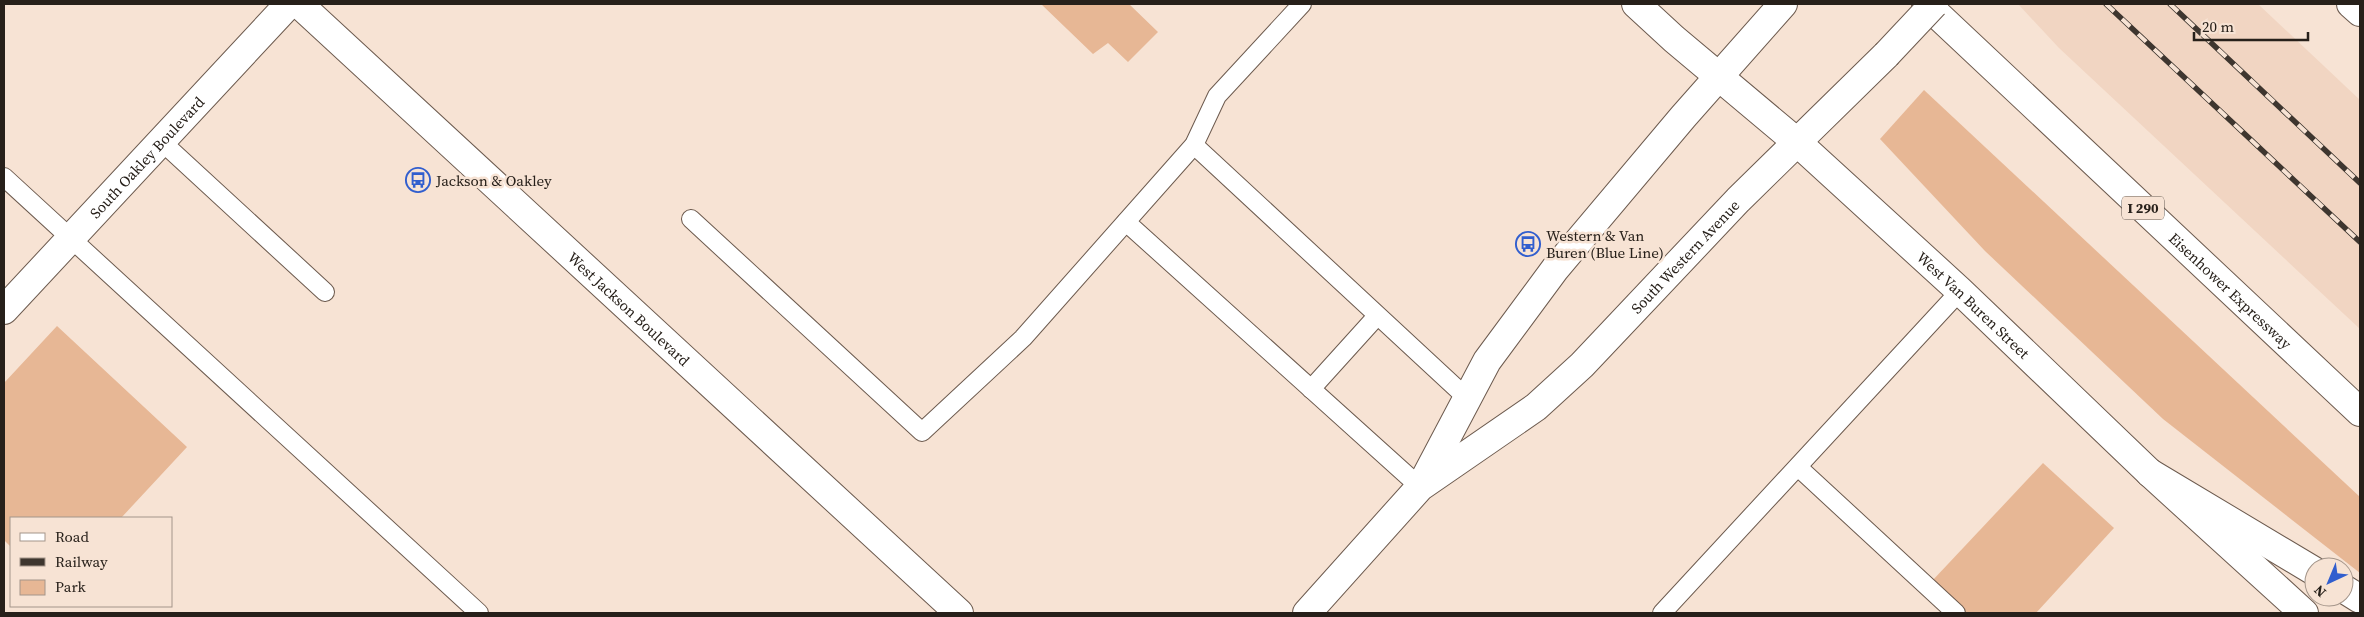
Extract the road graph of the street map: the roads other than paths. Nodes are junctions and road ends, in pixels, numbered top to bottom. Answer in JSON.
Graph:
{"nodes":[{"id":1,"x":289,"y":4,"type":"edge"},
{"id":2,"x":299,"y":4,"type":"edge"},
{"id":3,"x":1302,"y":4,"type":"edge"},
{"id":4,"x":1636,"y":4,"type":"edge"},
{"id":5,"x":1783,"y":4,"type":"edge"},
{"id":6,"x":1926,"y":4,"type":"edge"},
{"id":7,"x":1934,"y":4,"type":"edge"},
{"id":8,"x":2352,"y":4,"type":"edge"},
{"id":9,"x":2360,"y":12,"type":"edge"},
{"id":10,"x":1719,"y":76,"type":"junction"},
{"id":11,"x":161,"y":141,"type":"junction"},
{"id":12,"x":1798,"y":142,"type":"junction"},
{"id":13,"x":1194,"y":145,"type":"junction"},
{"id":14,"x":4,"y":177,"type":"edge"},
{"id":15,"x":691,"y":220,"type":"dead end"},
{"id":16,"x":1126,"y":222,"type":"junction"},
{"id":17,"x":70,"y":239,"type":"junction"},
{"id":18,"x":1960,"y":291,"type":"junction"},
{"id":19,"x":324,"y":292,"type":"dead end"},
{"id":20,"x":4,"y":310,"type":"edge"},
{"id":21,"x":1377,"y":316,"type":"junction"},
{"id":22,"x":1311,"y":389,"type":"junction"},
{"id":23,"x":1468,"y":398,"type":"junction"},
{"id":24,"x":2360,"y":412,"type":"edge"},
{"id":25,"x":1798,"y":467,"type":"junction"},
{"id":26,"x":2150,"y":473,"type":"junction"},
{"id":27,"x":1420,"y":488,"type":"junction"},
{"id":28,"x":2304,"y":565,"type":"edge"},
{"id":29,"x":479,"y":613,"type":"edge"},
{"id":30,"x":959,"y":613,"type":"edge"},
{"id":31,"x":1307,"y":613,"type":"edge"},
{"id":32,"x":1662,"y":613,"type":"edge"},
{"id":33,"x":1956,"y":613,"type":"edge"},
{"id":34,"x":2304,"y":613,"type":"edge"}],
"edges":[{"from":1,"to":11,"type":"main road","name":"South Oakley Boulevard"},
{"from":2,"to":30,"type":"main road","name":"West Jackson Boulevard"},
{"from":3,"to":13,"type":"lane"},
{"from":4,"to":10,"type":"main road","name":"West Van Buren Street"},
{"from":5,"to":10,"type":"main road","name":"South Western Avenue"},
{"from":6,"to":24,"type":"main road","name":"Eisenhower Expressway","number":"I 290"},
{"from":7,"to":12,"type":"main road","name":"South Western Avenue","bridge":true},
{"from":8,"to":9,"type":"main road"},
{"from":10,"to":12,"type":"main road","name":"West Van Buren Street"},
{"from":10,"to":23,"type":"main road","name":"South Western Avenue"},
{"from":11,"to":17,"type":"main road","name":"South Oakley Boulevard"},
{"from":11,"to":19,"type":"lane"},
{"from":12,"to":18,"type":"main road","name":"West Van Buren Street"},
{"from":12,"to":27,"type":"main road","name":"South Western Avenue"},
{"from":13,"to":16,"type":"lane"},
{"from":13,"to":21,"type":"lane"},
{"from":14,"to":17,"type":"lane"},
{"from":15,"to":16,"type":"lane"},
{"from":16,"to":22,"type":"lane"},
{"from":17,"to":20,"type":"main road","name":"South Oakley Boulevard"},
{"from":17,"to":29,"type":"lane"},
{"from":18,"to":25,"type":"lane"},
{"from":18,"to":26,"type":"main road","name":"West Van Buren Street"},
{"from":21,"to":22,"type":"lane"},
{"from":21,"to":23,"type":"lane"},
{"from":22,"to":27,"type":"lane"},
{"from":23,"to":27,"type":"main road","name":"South Western Avenue"},
{"from":25,"to":32,"type":"lane"},
{"from":25,"to":33,"type":"lane"},
{"from":26,"to":28,"type":"main road"},
{"from":26,"to":34,"type":"main road","name":"West Van Buren Street"},
{"from":27,"to":31,"type":"main road","name":"South Western Avenue"}]}
